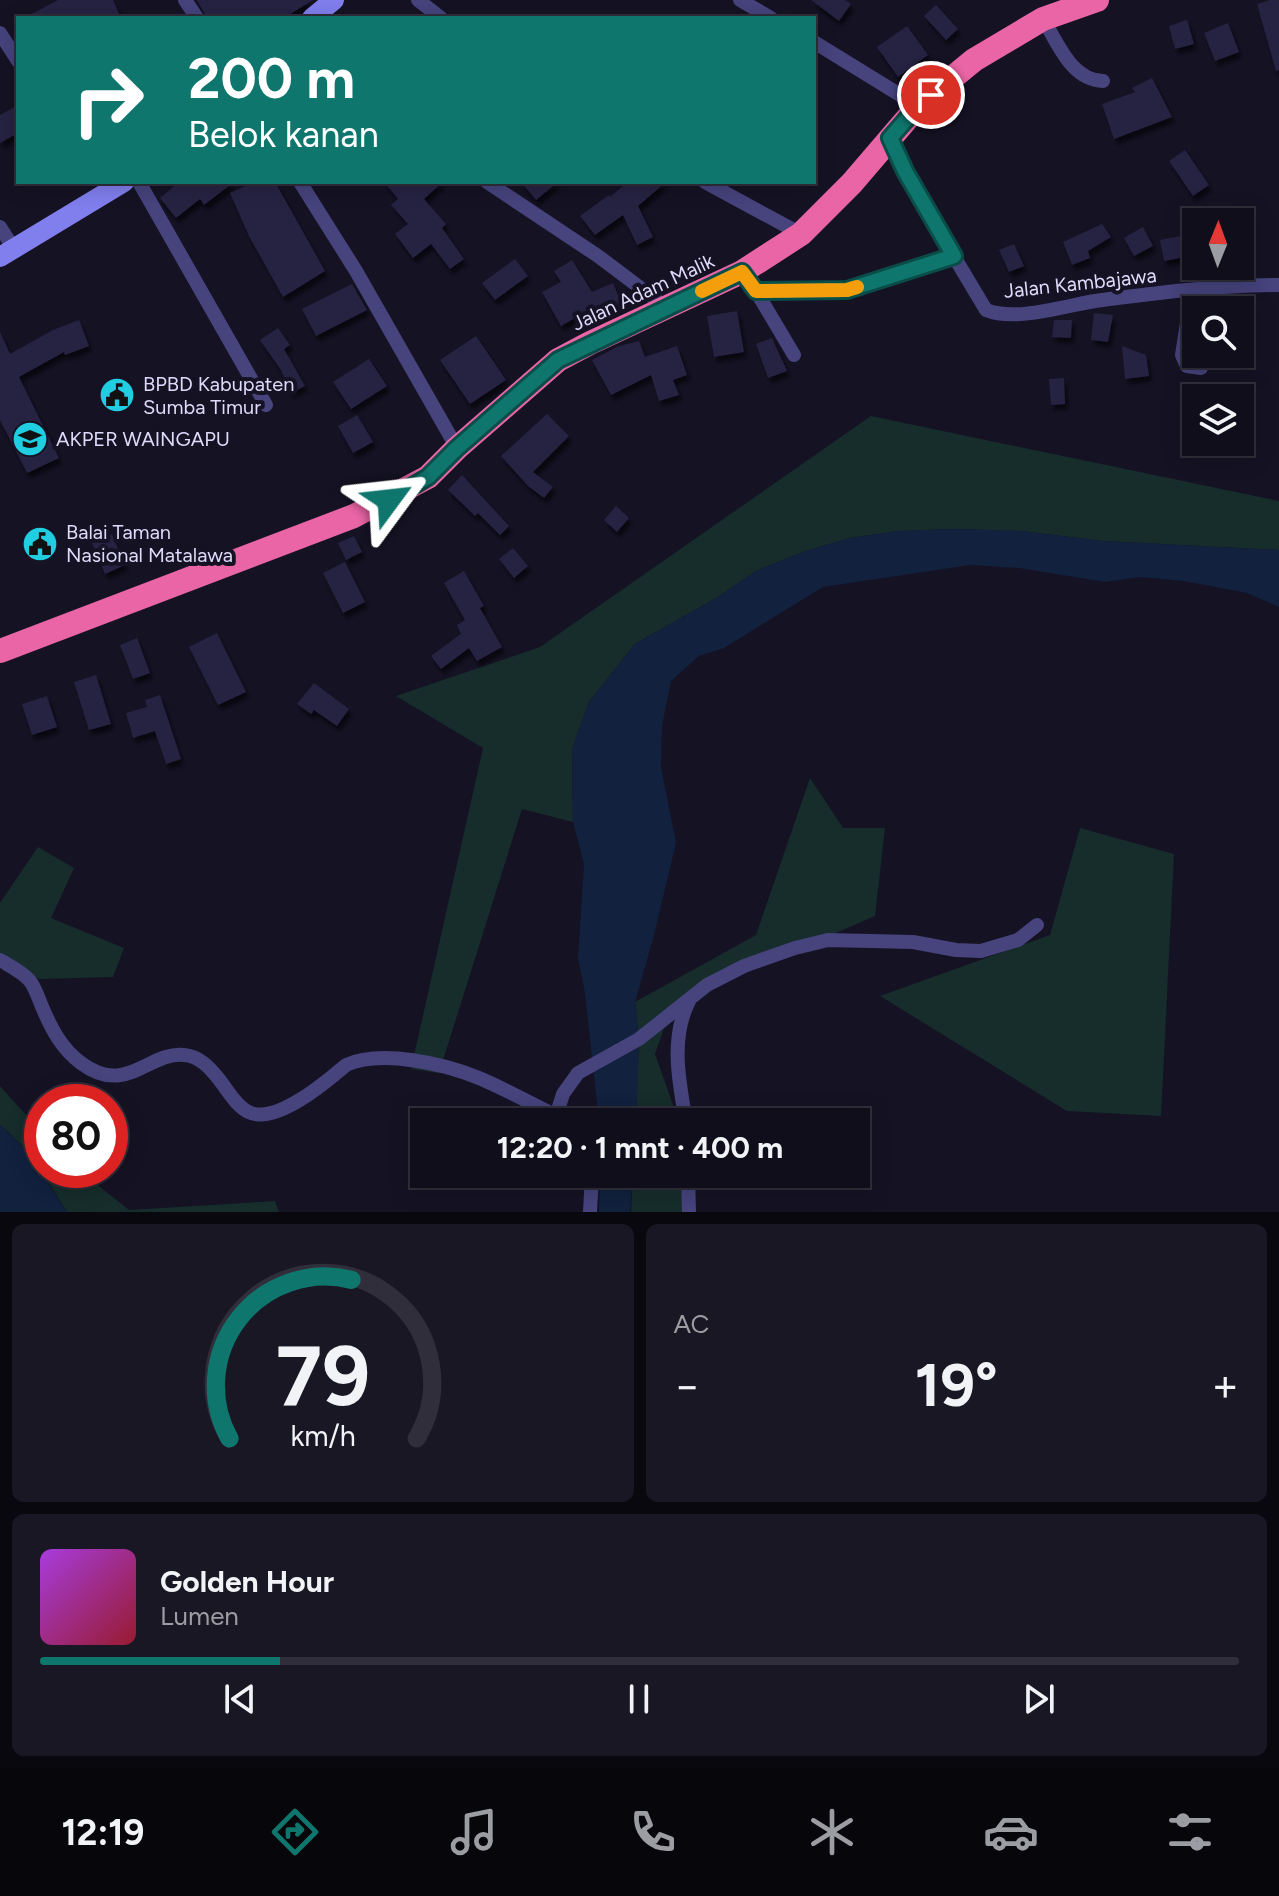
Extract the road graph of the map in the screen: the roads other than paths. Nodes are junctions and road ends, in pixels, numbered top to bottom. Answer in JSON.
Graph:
{"nodes":[{"id":1,"x":334,"y":0,"type":"edge"},
{"id":2,"x":418,"y":0,"type":"edge"},
{"id":3,"x":740,"y":0,"type":"edge"},
{"id":4,"x":1097,"y":0,"type":"edge"},
{"id":5,"x":314,"y":16,"type":"edge"},
{"id":6,"x":438,"y":16,"type":"edge"},
{"id":7,"x":768,"y":16,"type":"edge"},
{"id":8,"x":1043,"y":19,"type":"junction"},
{"id":9,"x":0,"y":33,"type":"edge"},
{"id":10,"x":816,"y":43,"type":"edge"},
{"id":11,"x":16,"y":58,"type":"edge"},
{"id":12,"x":1103,"y":81,"type":"dead end"},
{"id":13,"x":918,"y":106,"type":"junction"},
{"id":14,"x":890,"y":138,"type":"junction"},
{"id":15,"x":140,"y":184,"type":"edge"},
{"id":16,"x":301,"y":184,"type":"edge"},
{"id":17,"x":490,"y":184,"type":"edge"},
{"id":18,"x":709,"y":184,"type":"edge"},
{"id":19,"x":100,"y":189,"type":"edge"},
{"id":20,"x":0,"y":227,"type":"edge"},
{"id":21,"x":801,"y":234,"type":"junction"},
{"id":22,"x":7,"y":253,"type":"edge"},
{"id":23,"x":954,"y":256,"type":"junction"},
{"id":24,"x":749,"y":282,"type":"junction"},
{"id":25,"x":1279,"y":285,"type":"edge"},
{"id":26,"x":1192,"y":291,"type":"junction"},
{"id":27,"x":1191,"y":296,"type":"edge"},
{"id":28,"x":667,"y":308,"type":"junction"},
{"id":29,"x":794,"y":355,"type":"dead end"},
{"id":30,"x":266,"y":405,"type":"dead end"},
{"id":31,"x":457,"y":448,"type":"junction"},
{"id":32,"x":0,"y":651,"type":"edge"},
{"id":33,"x":1037,"y":925,"type":"dead end"},
{"id":34,"x":0,"y":960,"type":"edge"},
{"id":35,"x":691,"y":998,"type":"junction"},
{"id":36,"x":540,"y":1108,"type":"edge"},
{"id":37,"x":562,"y":1108,"type":"edge"},
{"id":38,"x":683,"y":1108,"type":"edge"},
{"id":39,"x":591,"y":1188,"type":"edge"},
{"id":40,"x":688,"y":1188,"type":"edge"},
{"id":41,"x":590,"y":1212,"type":"edge"},
{"id":42,"x":689,"y":1212,"type":"edge"}],
"edges":[{"from":1,"to":5,"type":"street"},
{"from":2,"to":6,"type":"street"},
{"from":3,"to":7,"type":"street"},
{"from":4,"to":8,"type":"highway","name":"Jalan Adam Malik"},
{"from":8,"to":12,"type":"street"},
{"from":8,"to":13,"type":"highway","name":"Jalan Adam Malik"},
{"from":9,"to":11,"type":"street"},
{"from":10,"to":13,"type":"street"},
{"from":13,"to":14,"type":"highway","name":"Jalan Adam Malik"},
{"from":14,"to":21,"type":"highway","name":"Jalan Adam Malik"},
{"from":14,"to":23,"type":"street","name":"Jalan Kambajawa"},
{"from":15,"to":30,"type":"street"},
{"from":16,"to":31,"type":"street"},
{"from":17,"to":28,"type":"street"},
{"from":18,"to":21,"type":"street"},
{"from":19,"to":22,"type":"street"},
{"from":20,"to":22,"type":"street"},
{"from":21,"to":24,"type":"highway","name":"Jalan Adam Malik"},
{"from":23,"to":24,"type":"street"},
{"from":23,"to":26,"type":"street","name":"Jalan Kambajawa"},
{"from":24,"to":28,"type":"highway","name":"Jalan Adam Malik"},
{"from":24,"to":29,"type":"street"},
{"from":25,"to":26,"type":"street","name":"Jalan Kambajawa"},
{"from":26,"to":27,"type":"street"},
{"from":28,"to":31,"type":"highway","name":"Jalan Adam Malik"},
{"from":31,"to":32,"type":"highway","name":"Jalan Adam Malik"},
{"from":33,"to":35,"type":"street"},
{"from":34,"to":36,"type":"street"},
{"from":35,"to":37,"type":"street"},
{"from":35,"to":38,"type":"street"},
{"from":39,"to":41,"type":"street"},
{"from":40,"to":42,"type":"street"}]}
